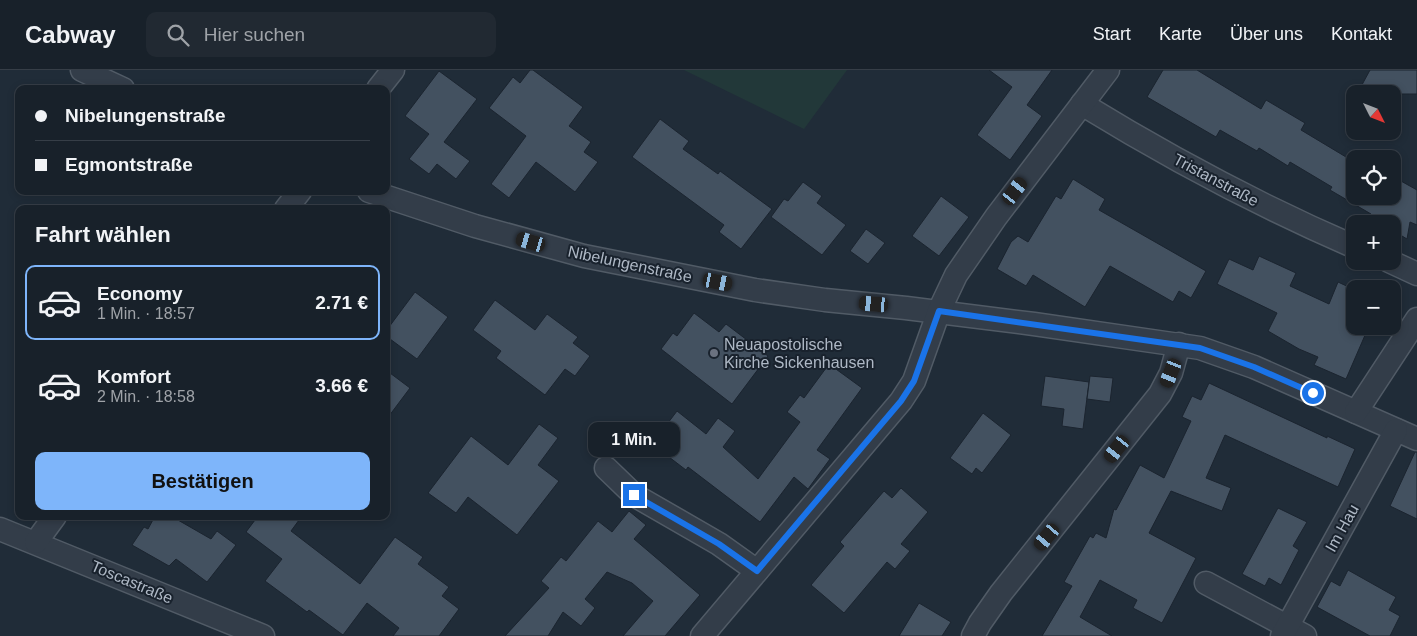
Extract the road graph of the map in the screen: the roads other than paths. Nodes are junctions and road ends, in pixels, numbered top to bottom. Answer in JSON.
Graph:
{"nodes":[{"id":1,"x":82,"y":70,"type":"edge"},
{"id":2,"x":392,"y":70,"type":"edge"},
{"id":3,"x":1108,"y":70,"type":"edge"},
{"id":4,"x":114,"y":85,"type":"edge"},
{"id":5,"x":381,"y":85,"type":"edge"},
{"id":6,"x":1082,"y":104,"type":"junction"},
{"id":7,"x":297,"y":195,"type":"edge"},
{"id":8,"x":380,"y":195,"type":"edge"},
{"id":9,"x":289,"y":205,"type":"edge"},
{"id":10,"x":1346,"y":243,"type":"edge"},
{"id":11,"x":1401,"y":267,"type":"edge"},
{"id":12,"x":1417,"y":274,"type":"edge"},
{"id":13,"x":939,"y":311,"type":"junction"},
{"id":14,"x":1417,"y":319,"type":"edge"},
{"id":15,"x":1179,"y":344,"type":"junction"},
{"id":16,"x":1356,"y":412,"type":"junction"},
{"id":17,"x":1396,"y":430,"type":"junction"},
{"id":18,"x":1417,"y":439,"type":"edge"},
{"id":19,"x":606,"y":468,"type":"dead end"},
{"id":20,"x":52,"y":520,"type":"edge"},
{"id":21,"x":0,"y":529,"type":"edge"},
{"id":22,"x":36,"y":542,"type":"junction"},
{"id":23,"x":757,"y":571,"type":"junction"},
{"id":24,"x":1206,"y":583,"type":"dead end"},
{"id":25,"x":1291,"y":633,"type":"edge"},
{"id":26,"x":263,"y":636,"type":"edge"},
{"id":27,"x":702,"y":636,"type":"edge"},
{"id":28,"x":973,"y":636,"type":"edge"}],
"edges":[{"from":1,"to":4,"type":"street"},
{"from":2,"to":5,"type":"street"},
{"from":3,"to":6,"type":"street"},
{"from":6,"to":10,"type":"street","name":"Tristanstraße"},
{"from":6,"to":13,"type":"street"},
{"from":7,"to":9,"type":"street"},
{"from":8,"to":13,"type":"street","name":"Nibelungenstraße"},
{"from":11,"to":12,"type":"street"},
{"from":13,"to":15,"type":"street","name":"Nibelungenstraße"},
{"from":13,"to":23,"type":"street"},
{"from":14,"to":16,"type":"street"},
{"from":15,"to":16,"type":"street","name":"Nibelungenstraße"},
{"from":15,"to":28,"type":"street"},
{"from":16,"to":17,"type":"street","name":"Nibelungenstraße"},
{"from":17,"to":18,"type":"street","name":"Nibelungenstraße"},
{"from":17,"to":25,"type":"street","name":"Im Hau"},
{"from":19,"to":23,"type":"street"},
{"from":20,"to":22,"type":"street"},
{"from":21,"to":22,"type":"street","name":"Toscastraße"},
{"from":22,"to":26,"type":"street","name":"Toscastraße"},
{"from":23,"to":27,"type":"street"},
{"from":24,"to":25,"type":"street","name":"Im Hau"}]}
